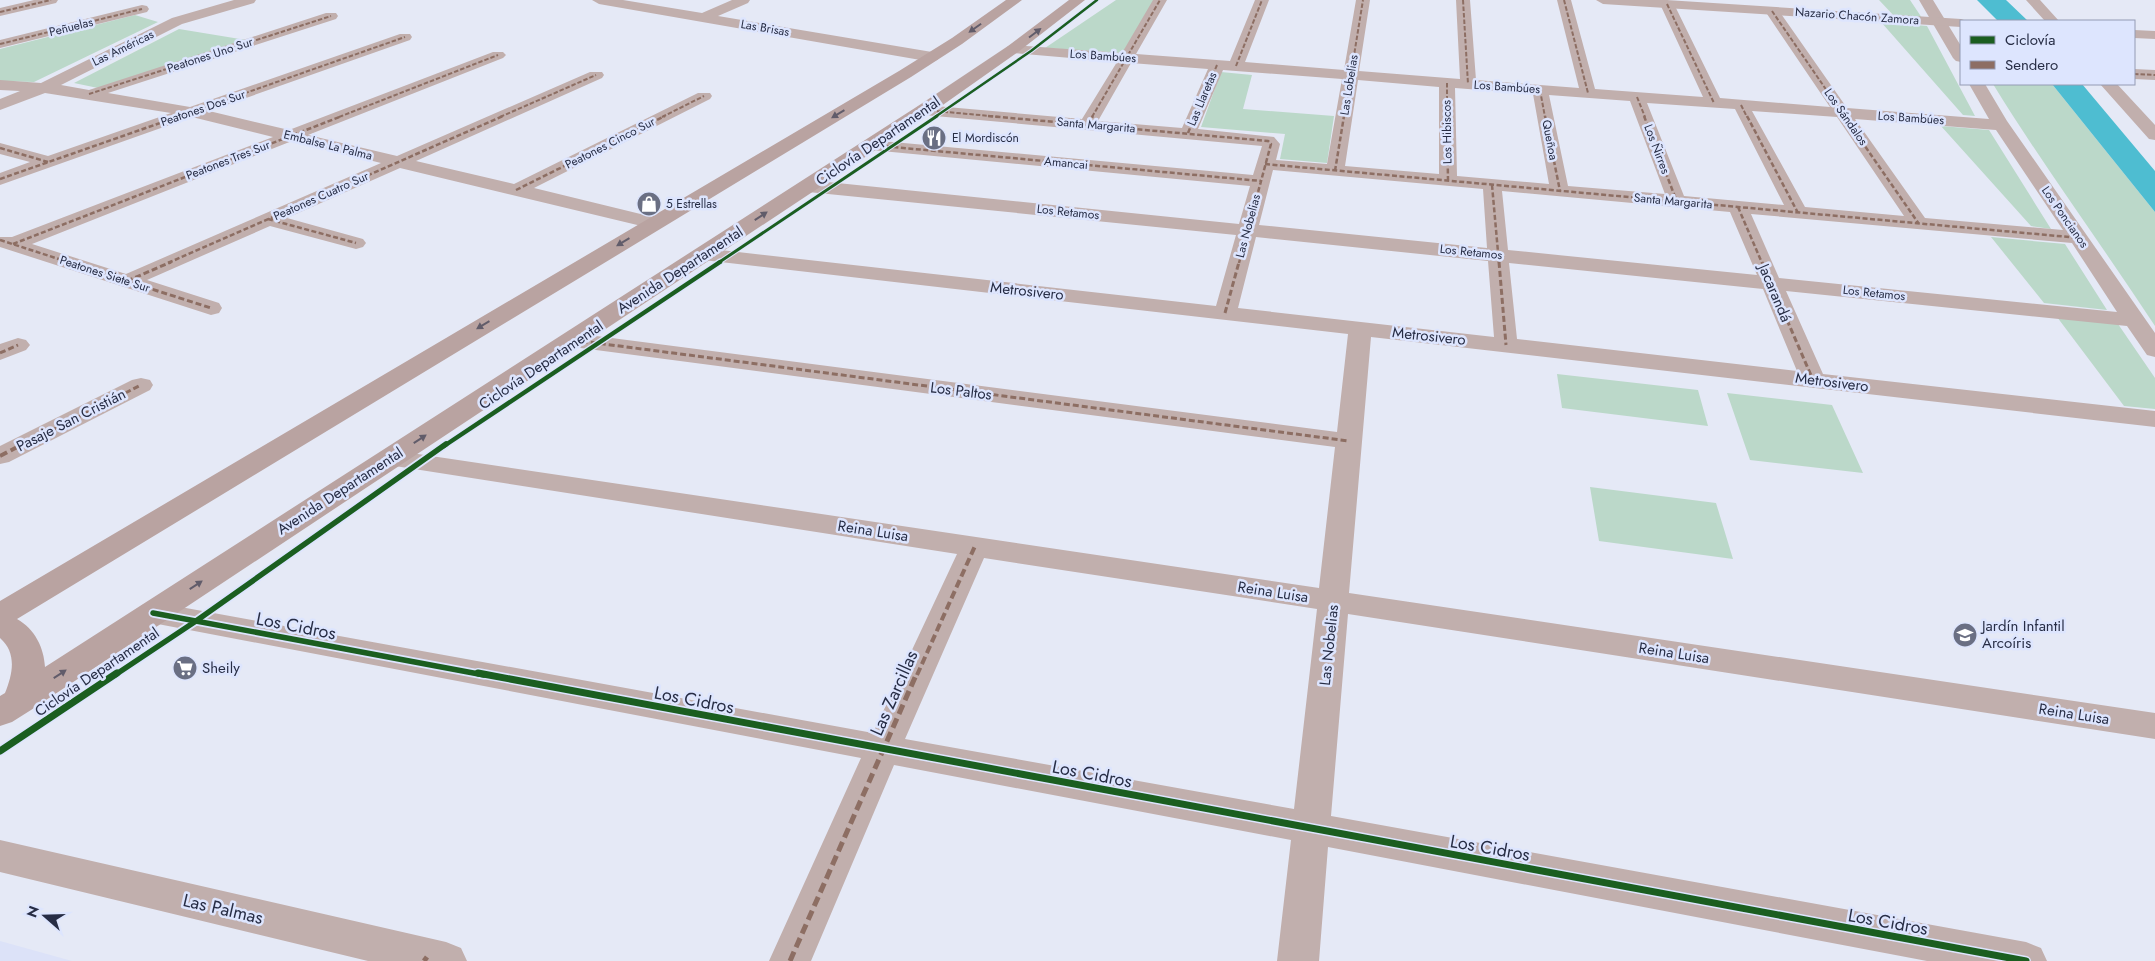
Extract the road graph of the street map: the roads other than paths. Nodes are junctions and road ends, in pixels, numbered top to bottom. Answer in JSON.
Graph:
{"nodes":[{"id":1,"x":51,"y":0,"type":"edge"},
{"id":2,"x":249,"y":0,"type":"edge"},
{"id":3,"x":598,"y":0,"type":"edge"},
{"id":4,"x":743,"y":0,"type":"edge"},
{"id":5,"x":1015,"y":0,"type":"edge"},
{"id":6,"x":1078,"y":0,"type":"edge"},
{"id":7,"x":1160,"y":0,"type":"edge"},
{"id":8,"x":1262,"y":0,"type":"edge"},
{"id":9,"x":1363,"y":0,"type":"edge"},
{"id":10,"x":1463,"y":0,"type":"edge"},
{"id":11,"x":1564,"y":0,"type":"edge"},
{"id":12,"x":1603,"y":0,"type":"edge"},
{"id":13,"x":1926,"y":0,"type":"edge"},
{"id":14,"x":2033,"y":0,"type":"edge"},
{"id":15,"x":118,"y":2,"type":"dead end"},
{"id":16,"x":1667,"y":4,"type":"junction"},
{"id":17,"x":142,"y":9,"type":"junction"},
{"id":18,"x":1772,"y":11,"type":"junction"},
{"id":19,"x":0,"y":12,"type":"edge"},
{"id":20,"x":331,"y":16,"type":"dead end"},
{"id":21,"x":703,"y":18,"type":"junction"},
{"id":22,"x":183,"y":19,"type":"junction"},
{"id":23,"x":2051,"y":20,"type":"edge"},
{"id":24,"x":1940,"y":22,"type":"junction"},
{"id":25,"x":1960,"y":23,"type":"edge"},
{"id":26,"x":2135,"y":34,"type":"edge"},
{"id":27,"x":2155,"y":35,"type":"edge"},
{"id":28,"x":405,"y":37,"type":"dead end"},
{"id":29,"x":0,"y":44,"type":"edge"},
{"id":30,"x":1013,"y":50,"type":"junction"},
{"id":31,"x":498,"y":55,"type":"dead end"},
{"id":32,"x":1960,"y":56,"type":"edge"},
{"id":33,"x":932,"y":57,"type":"junction"},
{"id":34,"x":1126,"y":58,"type":"junction"},
{"id":35,"x":1217,"y":65,"type":"junction"},
{"id":36,"x":1236,"y":66,"type":"junction"},
{"id":37,"x":2135,"y":74,"type":"edge"},
{"id":38,"x":596,"y":75,"type":"dead end"},
{"id":39,"x":1351,"y":75,"type":"junction"},
{"id":40,"x":2155,"y":75,"type":"edge"},
{"id":41,"x":1447,"y":83,"type":"junction"},
{"id":42,"x":1468,"y":84,"type":"junction"},
{"id":43,"x":0,"y":85,"type":"edge"},
{"id":44,"x":1978,"y":85,"type":"edge"},
{"id":45,"x":2109,"y":85,"type":"edge"},
{"id":46,"x":43,"y":88,"type":"junction"},
{"id":47,"x":1540,"y":90,"type":"junction"},
{"id":48,"x":1588,"y":93,"type":"junction"},
{"id":49,"x":89,"y":94,"type":"junction"},
{"id":50,"x":704,"y":96,"type":"dead end"},
{"id":51,"x":1637,"y":97,"type":"junction"},
{"id":52,"x":1714,"y":103,"type":"junction"},
{"id":53,"x":0,"y":105,"type":"edge"},
{"id":54,"x":1741,"y":105,"type":"junction"},
{"id":55,"x":924,"y":110,"type":"junction"},
{"id":56,"x":192,"y":112,"type":"junction"},
{"id":57,"x":1843,"y":113,"type":"junction"},
{"id":58,"x":2148,"y":120,"type":"edge"},
{"id":59,"x":1088,"y":124,"type":"junction"},
{"id":60,"x":2001,"y":125,"type":"junction"},
{"id":61,"x":1188,"y":133,"type":"junction"},
{"id":62,"x":2155,"y":135,"type":"edge"},
{"id":63,"x":291,"y":136,"type":"junction"},
{"id":64,"x":1268,"y":141,"type":"joint"},
{"id":65,"x":871,"y":145,"type":"junction"},
{"id":66,"x":0,"y":148,"type":"edge"},
{"id":67,"x":48,"y":162,"type":"junction"},
{"id":68,"x":398,"y":162,"type":"junction"},
{"id":69,"x":1336,"y":171,"type":"junction"},
{"id":70,"x":1263,"y":172,"type":"junction"},
{"id":71,"x":0,"y":179,"type":"edge"},
{"id":72,"x":1448,"y":181,"type":"junction"},
{"id":73,"x":1492,"y":185,"type":"junction"},
{"id":74,"x":808,"y":186,"type":"junction"},
{"id":75,"x":516,"y":190,"type":"junction"},
{"id":76,"x":1560,"y":191,"type":"junction"},
{"id":77,"x":1676,"y":202,"type":"junction"},
{"id":78,"x":1738,"y":207,"type":"junction"},
{"id":79,"x":1798,"y":213,"type":"junction"},
{"id":80,"x":268,"y":219,"type":"junction"},
{"id":81,"x":654,"y":223,"type":"junction"},
{"id":82,"x":1919,"y":224,"type":"junction"},
{"id":83,"x":1248,"y":230,"type":"junction"},
{"id":84,"x":2080,"y":238,"type":"junction"},
{"id":85,"x":7,"y":242,"type":"edge"},
{"id":86,"x":356,"y":243,"type":"dead end"},
{"id":87,"x":703,"y":254,"type":"junction"},
{"id":88,"x":1498,"y":255,"type":"junction"},
{"id":89,"x":127,"y":281,"type":"junction"},
{"id":90,"x":1771,"y":283,"type":"junction"},
{"id":91,"x":211,"y":308,"type":"dead end"},
{"id":92,"x":1225,"y":313,"type":"junction"},
{"id":93,"x":2134,"y":320,"type":"junction"},
{"id":94,"x":1360,"y":328,"type":"junction"},
{"id":95,"x":572,"y":340,"type":"junction"},
{"id":96,"x":1506,"y":345,"type":"junction"},
{"id":97,"x":2155,"y":350,"type":"edge"},
{"id":98,"x":1813,"y":380,"type":"junction"},
{"id":99,"x":141,"y":385,"type":"dead end"},
{"id":100,"x":2155,"y":419,"type":"edge"},
{"id":101,"x":1349,"y":441,"type":"junction"},
{"id":102,"x":0,"y":456,"type":"edge"},
{"id":103,"x":392,"y":458,"type":"junction"},
{"id":104,"x":975,"y":546,"type":"junction"},
{"id":105,"x":1334,"y":601,"type":"junction"},
{"id":106,"x":153,"y":614,"type":"junction"},
{"id":107,"x":0,"y":616,"type":"edge"},
{"id":108,"x":0,"y":623,"type":"edge"},
{"id":109,"x":10,"y":707,"type":"edge"},
{"id":110,"x":2155,"y":726,"type":"edge"},
{"id":111,"x":883,"y":749,"type":"junction"},
{"id":112,"x":1311,"y":829,"type":"junction"},
{"id":113,"x":0,"y":856,"type":"edge"},
{"id":114,"x":432,"y":960,"type":"edge"},
{"id":115,"x":790,"y":961,"type":"edge"},
{"id":116,"x":1298,"y":961,"type":"edge"},
{"id":117,"x":2026,"y":961,"type":"edge"}],
"edges":[{"from":1,"to":19,"type":"street"},
{"from":2,"to":22,"type":"street","name":"Las Américas"},
{"from":3,"to":21,"type":"street","name":"Las Brisas"},
{"from":4,"to":21,"type":"street"},
{"from":5,"to":33,"type":"main road","one_way":true},
{"from":30,"to":6,"type":"main road","name":"Avenida Departamental","one_way":true},
{"from":7,"to":34,"type":"street"},
{"from":8,"to":36,"type":"street","name":"Las Llaretas"},
{"from":9,"to":39,"type":"street","name":"Las Lobelias"},
{"from":10,"to":42,"type":"street","name":"Los Hibiscos"},
{"from":11,"to":48,"type":"street"},
{"from":12,"to":16,"type":"street","name":"Nazario Chacón Zamora"},
{"from":13,"to":24,"type":"street"},
{"from":14,"to":23,"type":"street"},
{"from":15,"to":17,"type":"street"},
{"from":16,"to":18,"type":"street","name":"Nazario Chacón Zamora"},
{"from":16,"to":52,"type":"street"},
{"from":17,"to":22,"type":"street"},
{"from":17,"to":29,"type":"street","name":"Peñuelas"},
{"from":18,"to":24,"type":"street","name":"Nazario Chacón Zamora"},
{"from":18,"to":57,"type":"street","name":"Los Sándalos"},
{"from":20,"to":49,"type":"street","name":"Peatones Uno Sur"},
{"from":21,"to":33,"type":"street","name":"Las Brisas"},
{"from":22,"to":46,"type":"street","name":"Las Américas"},
{"from":24,"to":25,"type":"street","name":"Nazario Chacón Zamora"},
{"from":24,"to":32,"type":"street"},
{"from":26,"to":27,"type":"street"},
{"from":28,"to":56,"type":"street","name":"Peatones Dos Sur"},
{"from":30,"to":34,"type":"street","name":"Los Bambúes"},
{"from":30,"to":55,"type":"main road","name":"Avenida Departamental"},
{"from":31,"to":63,"type":"street","name":"Peatones Tres Sur"},
{"from":33,"to":81,"type":"main road","one_way":true},
{"from":34,"to":35,"type":"street","name":"Los Bambúes"},
{"from":34,"to":59,"type":"street"},
{"from":35,"to":36,"type":"street","name":"Los Bambúes"},
{"from":35,"to":61,"type":"street","name":"Las Llaretas"},
{"from":36,"to":39,"type":"street","name":"Los Bambúes"},
{"from":37,"to":40,"type":"street"},
{"from":38,"to":68,"type":"street","name":"Peatones Cuatro Sur"},
{"from":39,"to":41,"type":"street","name":"Los Bambúes"},
{"from":39,"to":69,"type":"street","name":"Las Lobelias"},
{"from":41,"to":42,"type":"street","name":"Los Bambúes"},
{"from":41,"to":72,"type":"street","name":"Los Hibiscos"},
{"from":42,"to":47,"type":"street","name":"Los Bambúes"},
{"from":43,"to":46,"type":"street","name":"Embalse La Palma"},
{"from":44,"to":60,"type":"street","name":"Los Poncianos"},
{"from":45,"to":58,"type":"street"},
{"from":46,"to":49,"type":"street","name":"Embalse La Palma"},
{"from":46,"to":53,"type":"street","name":"Las Américas"},
{"from":47,"to":48,"type":"street","name":"Los Bambúes"},
{"from":47,"to":76,"type":"street","name":"Queñoa"},
{"from":48,"to":51,"type":"street","name":"Los Bambúes"},
{"from":49,"to":56,"type":"street","name":"Embalse La Palma"},
{"from":50,"to":75,"type":"street","name":"Peatones Cinco Sur"},
{"from":51,"to":52,"type":"street","name":"Los Bambúes"},
{"from":51,"to":77,"type":"street","name":"Los Ñirres"},
{"from":52,"to":54,"type":"street","name":"Los Bambúes"},
{"from":54,"to":57,"type":"street","name":"Los Bambúes"},
{"from":54,"to":79,"type":"street"},
{"from":55,"to":59,"type":"street","name":"Santa Margarita"},
{"from":55,"to":65,"type":"main road","name":"Avenida Departamental"},
{"from":56,"to":63,"type":"street","name":"Embalse La Palma"},
{"from":56,"to":67,"type":"street","name":"Peatones Dos Sur"},
{"from":57,"to":60,"type":"street","name":"Los Bambúes"},
{"from":57,"to":82,"type":"street","name":"Los Sándalos"},
{"from":58,"to":62,"type":"street"},
{"from":59,"to":61,"type":"street","name":"Santa Margarita"},
{"from":60,"to":84,"type":"street","name":"Los Poncianos"},
{"from":61,"to":64,"type":"street","name":"Santa Margarita"},
{"from":63,"to":68,"type":"street","name":"Embalse La Palma"},
{"from":63,"to":85,"type":"street","name":"Peatones Tres Sur"},
{"from":64,"to":70,"type":"street","name":"Las Nobelias"},
{"from":65,"to":70,"type":"street","name":"Amancai"},
{"from":65,"to":74,"type":"main road","name":"Avenida Departamental"},
{"from":66,"to":67,"type":"street"},
{"from":67,"to":71,"type":"street","name":"Peatones Dos Sur"},
{"from":68,"to":75,"type":"street","name":"Embalse La Palma"},
{"from":68,"to":80,"type":"street","name":"Peatones Cuatro Sur"},
{"from":69,"to":70,"type":"street","name":"Santa Margarita"},
{"from":69,"to":72,"type":"street","name":"Santa Margarita"},
{"from":70,"to":83,"type":"street","name":"Las Nobelias"},
{"from":72,"to":73,"type":"street","name":"Santa Margarita"},
{"from":73,"to":76,"type":"street","name":"Santa Margarita"},
{"from":73,"to":88,"type":"street"},
{"from":74,"to":83,"type":"street","name":"Los Retamos"},
{"from":87,"to":74,"type":"main road","name":"Avenida Departamental","one_way":true},
{"from":75,"to":81,"type":"street","name":"Embalse La Palma"},
{"from":76,"to":77,"type":"street","name":"Santa Margarita"},
{"from":77,"to":78,"type":"street","name":"Santa Margarita"},
{"from":78,"to":79,"type":"street","name":"Santa Margarita"},
{"from":78,"to":90,"type":"street","name":"Jacarandá"},
{"from":79,"to":82,"type":"street","name":"Santa Margarita"},
{"from":80,"to":86,"type":"street"},
{"from":80,"to":89,"type":"street","name":"Peatones Cuatro Sur"},
{"from":81,"to":107,"type":"main road","one_way":true},
{"from":82,"to":84,"type":"street","name":"Santa Margarita"},
{"from":83,"to":88,"type":"street","name":"Los Retamos"},
{"from":83,"to":92,"type":"street","name":"Las Nobelias"},
{"from":84,"to":93,"type":"street","name":"Los Poncianos"},
{"from":85,"to":89,"type":"street","name":"Peatones Siete Sur"},
{"from":87,"to":92,"type":"street","name":"Metrosivero"},
{"from":87,"to":95,"type":"main road","name":"Avenida Departamental"},
{"from":88,"to":90,"type":"street","name":"Los Retamos"},
{"from":88,"to":96,"type":"street"},
{"from":89,"to":91,"type":"street","name":"Peatones Siete Sur"},
{"from":90,"to":93,"type":"street","name":"Los Retamos"},
{"from":90,"to":98,"type":"street","name":"Jacarandá"},
{"from":92,"to":94,"type":"street","name":"Metrosivero"},
{"from":93,"to":97,"type":"street","name":"Los Poncianos"},
{"from":94,"to":96,"type":"street","name":"Metrosivero"},
{"from":94,"to":101,"type":"street","name":"Las Nobelias"},
{"from":95,"to":101,"type":"street","name":"Los Paltos"},
{"from":103,"to":95,"type":"main road","name":"Avenida Departamental","one_way":true},
{"from":96,"to":98,"type":"street","name":"Metrosivero"},
{"from":98,"to":100,"type":"street","name":"Metrosivero"},
{"from":99,"to":102,"type":"street","name":"Pasaje San Cristián"},
{"from":101,"to":105,"type":"street","name":"Las Nobelias"},
{"from":103,"to":104,"type":"street","name":"Reina Luisa"},
{"from":106,"to":103,"type":"main road","name":"Avenida Departamental","one_way":true},
{"from":104,"to":105,"type":"street","name":"Reina Luisa"},
{"from":104,"to":111,"type":"street","name":"Las Zarcillas"},
{"from":105,"to":110,"type":"street","name":"Reina Luisa"},
{"from":105,"to":112,"type":"street","name":"Las Nobelias"},
{"from":109,"to":106,"type":"main road","name":"Avenida Departamental","one_way":true},
{"from":106,"to":111,"type":"street","name":"Los Cidros"},
{"from":108,"to":109,"type":"main road"},
{"from":111,"to":112,"type":"street","name":"Los Cidros"},
{"from":111,"to":115,"type":"street","name":"Las Zarcillas"},
{"from":112,"to":116,"type":"street","name":"Las Nobelias"},
{"from":112,"to":117,"type":"street","name":"Los Cidros"},
{"from":113,"to":114,"type":"street","name":"Las Palmas"}]}
